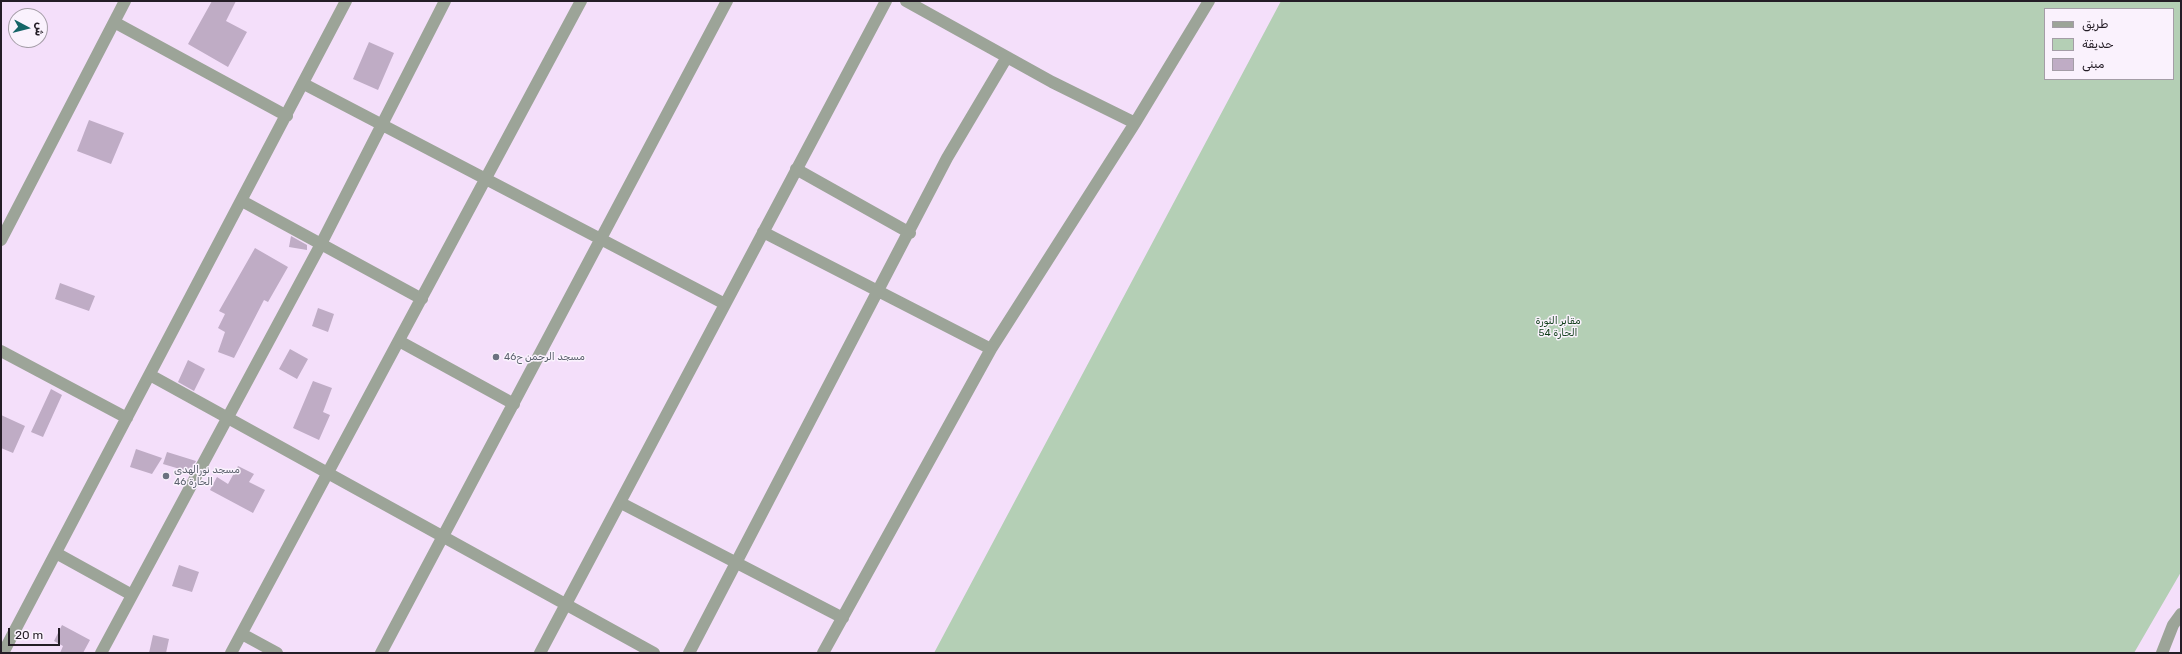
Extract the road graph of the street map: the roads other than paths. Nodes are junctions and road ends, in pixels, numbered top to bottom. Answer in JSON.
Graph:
{"nodes":[{"id":1,"x":121,"y":1,"type":"edge"},
{"id":2,"x":346,"y":1,"type":"edge"},
{"id":3,"x":445,"y":1,"type":"edge"},
{"id":4,"x":582,"y":1,"type":"edge"},
{"id":5,"x":727,"y":1,"type":"edge"},
{"id":6,"x":886,"y":1,"type":"edge"},
{"id":7,"x":906,"y":1,"type":"edge"},
{"id":8,"x":1209,"y":1,"type":"edge"},
{"id":9,"x":114,"y":22,"type":"junction"},
{"id":10,"x":1007,"y":58,"type":"junction"},
{"id":11,"x":304,"y":84,"type":"junction"},
{"id":12,"x":287,"y":116,"type":"junction"},
{"id":13,"x":1135,"y":123,"type":"junction"},
{"id":14,"x":382,"y":124,"type":"junction"},
{"id":15,"x":796,"y":169,"type":"junction"},
{"id":16,"x":487,"y":178,"type":"junction"},
{"id":17,"x":242,"y":202,"type":"junction"},
{"id":18,"x":763,"y":232,"type":"junction"},
{"id":19,"x":910,"y":233,"type":"junction"},
{"id":20,"x":1,"y":240,"type":"edge"},
{"id":21,"x":602,"y":240,"type":"junction"},
{"id":22,"x":321,"y":244,"type":"junction"},
{"id":23,"x":877,"y":292,"type":"junction"},
{"id":24,"x":422,"y":299,"type":"junction"},
{"id":25,"x":725,"y":304,"type":"junction"},
{"id":26,"x":399,"y":341,"type":"junction"},
{"id":27,"x":991,"y":350,"type":"junction"},
{"id":28,"x":1,"y":351,"type":"edge"},
{"id":29,"x":150,"y":375,"type":"junction"},
{"id":30,"x":514,"y":404,"type":"junction"},
{"id":31,"x":228,"y":417,"type":"junction"},
{"id":32,"x":127,"y":418,"type":"junction"},
{"id":33,"x":328,"y":473,"type":"junction"},
{"id":34,"x":621,"y":502,"type":"junction"},
{"id":35,"x":443,"y":536,"type":"junction"},
{"id":36,"x":56,"y":553,"type":"junction"},
{"id":37,"x":737,"y":563,"type":"junction"},
{"id":38,"x":132,"y":595,"type":"junction"},
{"id":39,"x":566,"y":604,"type":"junction"},
{"id":40,"x":2181,"y":614,"type":"edge"},
{"id":41,"x":843,"y":618,"type":"junction"},
{"id":42,"x":242,"y":634,"type":"junction"},
{"id":43,"x":2,"y":653,"type":"edge"},
{"id":44,"x":101,"y":653,"type":"edge"},
{"id":45,"x":231,"y":653,"type":"edge"},
{"id":46,"x":277,"y":653,"type":"edge"},
{"id":47,"x":381,"y":653,"type":"edge"},
{"id":48,"x":540,"y":653,"type":"edge"},
{"id":49,"x":654,"y":653,"type":"edge"},
{"id":50,"x":690,"y":653,"type":"edge"},
{"id":51,"x":823,"y":653,"type":"edge"},
{"id":52,"x":2162,"y":653,"type":"edge"}],
"edges":[{"from":1,"to":9,"type":"street"},
{"from":2,"to":11,"type":"street"},
{"from":3,"to":14,"type":"street"},
{"from":4,"to":16,"type":"street"},
{"from":5,"to":21,"type":"street"},
{"from":6,"to":15,"type":"street"},
{"from":7,"to":10,"type":"street"},
{"from":8,"to":13,"type":"street"},
{"from":9,"to":12,"type":"street"},
{"from":9,"to":20,"type":"street"},
{"from":10,"to":13,"type":"street"},
{"from":10,"to":19,"type":"street"},
{"from":11,"to":12,"type":"street"},
{"from":11,"to":14,"type":"street"},
{"from":12,"to":17,"type":"street"},
{"from":13,"to":27,"type":"street"},
{"from":14,"to":16,"type":"street"},
{"from":14,"to":22,"type":"street"},
{"from":15,"to":18,"type":"street"},
{"from":15,"to":19,"type":"street"},
{"from":16,"to":21,"type":"street"},
{"from":16,"to":24,"type":"street"},
{"from":17,"to":22,"type":"street"},
{"from":17,"to":29,"type":"street"},
{"from":18,"to":23,"type":"street"},
{"from":18,"to":25,"type":"street"},
{"from":19,"to":23,"type":"street"},
{"from":21,"to":25,"type":"street"},
{"from":21,"to":30,"type":"street"},
{"from":22,"to":24,"type":"street"},
{"from":22,"to":31,"type":"street"},
{"from":23,"to":27,"type":"street"},
{"from":23,"to":37,"type":"street"},
{"from":24,"to":26,"type":"street"},
{"from":25,"to":34,"type":"street"},
{"from":26,"to":30,"type":"street"},
{"from":26,"to":33,"type":"street"},
{"from":27,"to":41,"type":"street"},
{"from":28,"to":32,"type":"street"},
{"from":29,"to":31,"type":"street"},
{"from":29,"to":32,"type":"street"},
{"from":30,"to":35,"type":"street"},
{"from":31,"to":33,"type":"street"},
{"from":31,"to":38,"type":"street"},
{"from":32,"to":36,"type":"street"},
{"from":33,"to":35,"type":"street"},
{"from":33,"to":42,"type":"street"},
{"from":34,"to":37,"type":"street"},
{"from":34,"to":39,"type":"street"},
{"from":35,"to":39,"type":"street"},
{"from":35,"to":47,"type":"street"},
{"from":36,"to":38,"type":"street"},
{"from":36,"to":43,"type":"street"},
{"from":37,"to":41,"type":"street"},
{"from":37,"to":50,"type":"street"},
{"from":38,"to":44,"type":"street"},
{"from":39,"to":48,"type":"street"},
{"from":39,"to":49,"type":"street"},
{"from":40,"to":52,"type":"street"},
{"from":41,"to":51,"type":"street"},
{"from":42,"to":45,"type":"street"},
{"from":42,"to":46,"type":"street"}]}
